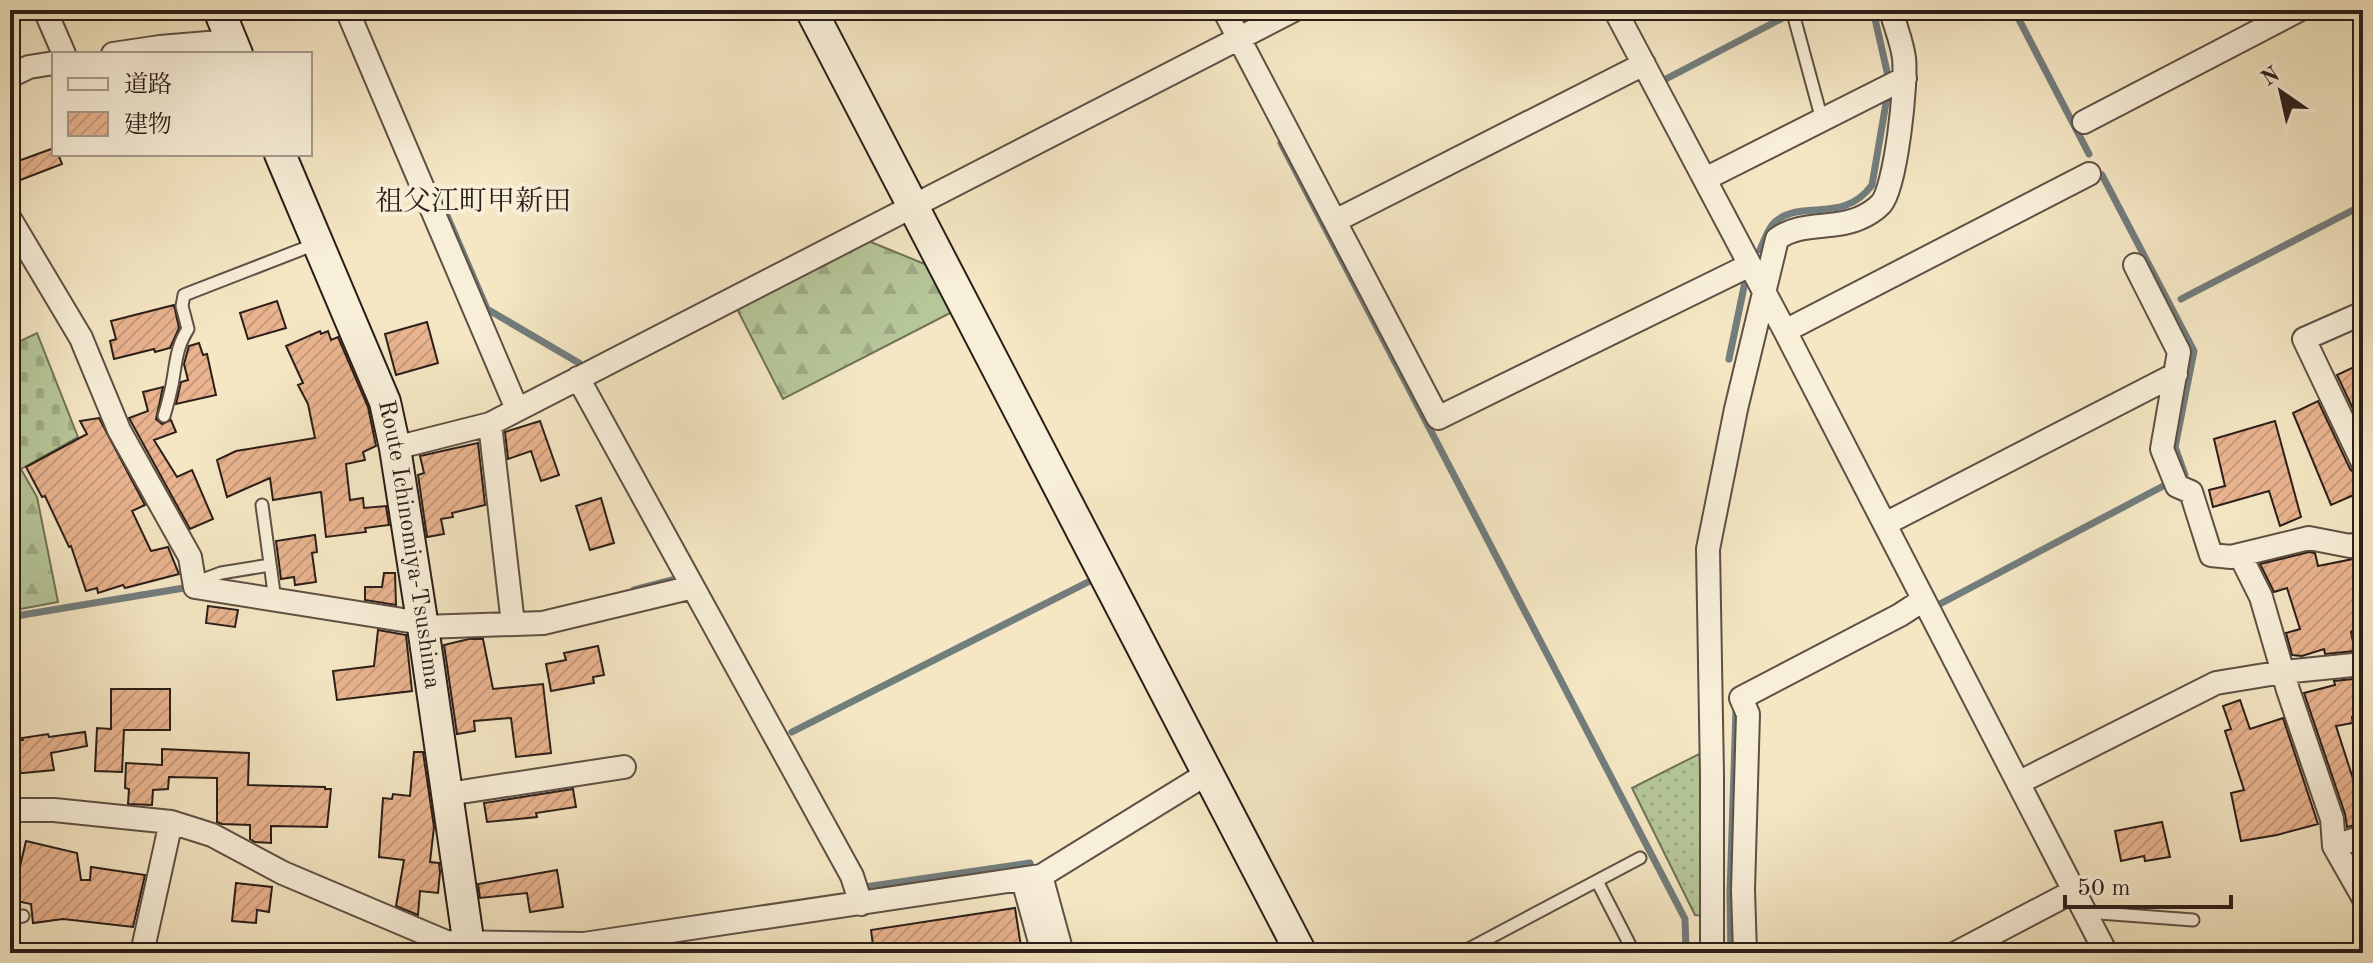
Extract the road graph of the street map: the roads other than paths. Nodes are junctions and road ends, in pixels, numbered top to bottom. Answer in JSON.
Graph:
{"nodes":[{"id":1,"x":45,"y":10,"type":"edge"},
{"id":2,"x":219,"y":10,"type":"edge"},
{"id":3,"x":347,"y":10,"type":"edge"},
{"id":4,"x":811,"y":10,"type":"edge"},
{"id":5,"x":1224,"y":10,"type":"edge"},
{"id":6,"x":1294,"y":10,"type":"edge"},
{"id":7,"x":1615,"y":10,"type":"edge"},
{"id":8,"x":1891,"y":10,"type":"edge"},
{"id":9,"x":2299,"y":10,"type":"edge"},
{"id":10,"x":1794,"y":17,"type":"dead end"},
{"id":11,"x":1239,"y":39,"type":"junction"},
{"id":12,"x":235,"y":48,"type":"edge"},
{"id":13,"x":63,"y":52,"type":"edge"},
{"id":14,"x":126,"y":52,"type":"edge"},
{"id":15,"x":52,"y":63,"type":"edge"},
{"id":16,"x":1644,"y":64,"type":"junction"},
{"id":17,"x":10,"y":76,"type":"edge"},
{"id":18,"x":1905,"y":78,"type":"junction"},
{"id":19,"x":1822,"y":120,"type":"junction"},
{"id":20,"x":2084,"y":122,"type":"dead end"},
{"id":21,"x":281,"y":156,"type":"edge"},
{"id":22,"x":2089,"y":174,"type":"dead end"},
{"id":23,"x":1705,"y":179,"type":"junction"},
{"id":24,"x":914,"y":206,"type":"junction"},
{"id":25,"x":10,"y":219,"type":"edge"},
{"id":26,"x":1335,"y":221,"type":"junction"},
{"id":27,"x":318,"y":243,"type":"junction"},
{"id":28,"x":1750,"y":265,"type":"junction"},
{"id":29,"x":2135,"y":265,"type":"dead end"},
{"id":30,"x":1763,"y":290,"type":"junction"},
{"id":31,"x":2363,"y":313,"type":"edge"},
{"id":32,"x":1785,"y":331,"type":"junction"},
{"id":33,"x":2176,"y":374,"type":"junction"},
{"id":34,"x":578,"y":378,"type":"junction"},
{"id":35,"x":517,"y":409,"type":"junction"},
{"id":36,"x":164,"y":416,"type":"dead end"},
{"id":37,"x":490,"y":424,"type":"junction"},
{"id":38,"x":395,"y":448,"type":"junction"},
{"id":39,"x":2363,"y":463,"type":"edge"},
{"id":40,"x":262,"y":505,"type":"dead end"},
{"id":41,"x":1885,"y":524,"type":"junction"},
{"id":42,"x":2363,"y":543,"type":"edge"},
{"id":43,"x":2240,"y":555,"type":"junction"},
{"id":44,"x":270,"y":565,"type":"junction"},
{"id":45,"x":195,"y":584,"type":"junction"},
{"id":46,"x":693,"y":587,"type":"junction"},
{"id":47,"x":275,"y":600,"type":"junction"},
{"id":48,"x":1923,"y":600,"type":"junction"},
{"id":49,"x":513,"y":624,"type":"junction"},
{"id":50,"x":422,"y":625,"type":"junction"},
{"id":51,"x":2359,"y":635,"type":"dead end"},
{"id":52,"x":2363,"y":648,"type":"edge"},
{"id":53,"x":2363,"y":664,"type":"edge"},
{"id":54,"x":2283,"y":672,"type":"junction"},
{"id":55,"x":624,"y":767,"type":"dead end"},
{"id":56,"x":1208,"y":773,"type":"junction"},
{"id":57,"x":2018,"y":783,"type":"junction"},
{"id":58,"x":448,"y":794,"type":"junction"},
{"id":59,"x":10,"y":810,"type":"edge"},
{"id":60,"x":171,"y":822,"type":"junction"},
{"id":61,"x":2363,"y":837,"type":"edge"},
{"id":62,"x":2334,"y":846,"type":"junction"},
{"id":63,"x":1640,"y":858,"type":"dead end"},
{"id":64,"x":1032,"y":878,"type":"junction"},
{"id":65,"x":1597,"y":881,"type":"junction"},
{"id":66,"x":2074,"y":891,"type":"junction"},
{"id":67,"x":2363,"y":897,"type":"edge"},
{"id":68,"x":861,"y":904,"type":"junction"},
{"id":69,"x":2085,"y":912,"type":"junction"},
{"id":70,"x":23,"y":916,"type":"dead end"},
{"id":71,"x":10,"y":918,"type":"edge"},
{"id":72,"x":2193,"y":920,"type":"dead end"},
{"id":73,"x":469,"y":948,"type":"edge"},
{"id":74,"x":142,"y":953,"type":"edge"},
{"id":75,"x":1043,"y":953,"type":"edge"},
{"id":76,"x":1062,"y":953,"type":"edge"},
{"id":77,"x":1301,"y":953,"type":"edge"},
{"id":78,"x":1461,"y":953,"type":"edge"},
{"id":79,"x":1634,"y":953,"type":"edge"},
{"id":80,"x":1712,"y":953,"type":"edge"},
{"id":81,"x":1745,"y":953,"type":"edge"},
{"id":82,"x":1956,"y":953,"type":"edge"},
{"id":83,"x":2106,"y":953,"type":"edge"}],
"edges":[{"from":1,"to":13,"type":"street"},
{"from":2,"to":12,"type":"street"},
{"from":3,"to":35,"type":"street"},
{"from":4,"to":24,"type":"street"},
{"from":5,"to":11,"type":"street"},
{"from":6,"to":11,"type":"street"},
{"from":7,"to":16,"type":"street"},
{"from":8,"to":18,"type":"street"},
{"from":9,"to":20,"type":"street"},
{"from":10,"to":19,"type":"lane"},
{"from":11,"to":24,"type":"street"},
{"from":11,"to":26,"type":"street"},
{"from":12,"to":14,"type":"street"},
{"from":15,"to":17,"type":"street"},
{"from":16,"to":23,"type":"street"},
{"from":16,"to":26,"type":"street"},
{"from":18,"to":19,"type":"street"},
{"from":18,"to":30,"type":"street"},
{"from":19,"to":23,"type":"street"},
{"from":21,"to":27,"type":"street","name":"Route Ichinomiya-Tsushima"},
{"from":22,"to":32,"type":"street"},
{"from":23,"to":28,"type":"street"},
{"from":24,"to":34,"type":"street"},
{"from":24,"to":56,"type":"street"},
{"from":25,"to":45,"type":"street"},
{"from":26,"to":28,"type":"street"},
{"from":27,"to":36,"type":"lane"},
{"from":27,"to":38,"type":"street","name":"Route Ichinomiya-Tsushima"},
{"from":28,"to":30,"type":"street"},
{"from":29,"to":33,"type":"street"},
{"from":30,"to":32,"type":"street"},
{"from":30,"to":80,"type":"street"},
{"from":31,"to":39,"type":"street"},
{"from":32,"to":41,"type":"street"},
{"from":33,"to":41,"type":"street"},
{"from":33,"to":43,"type":"street"},
{"from":34,"to":35,"type":"street"},
{"from":34,"to":46,"type":"street"},
{"from":35,"to":37,"type":"street"},
{"from":37,"to":38,"type":"street"},
{"from":37,"to":49,"type":"street"},
{"from":38,"to":50,"type":"street","name":"Route Ichinomiya-Tsushima"},
{"from":40,"to":44,"type":"lane"},
{"from":41,"to":48,"type":"street"},
{"from":42,"to":43,"type":"street"},
{"from":43,"to":54,"type":"street"},
{"from":44,"to":45,"type":"lane"},
{"from":44,"to":47,"type":"lane"},
{"from":45,"to":47,"type":"street"},
{"from":46,"to":49,"type":"street"},
{"from":46,"to":68,"type":"street"},
{"from":47,"to":50,"type":"street"},
{"from":48,"to":57,"type":"street"},
{"from":48,"to":81,"type":"street"},
{"from":49,"to":50,"type":"street"},
{"from":50,"to":58,"type":"street","name":"Route Ichinomiya-Tsushima"},
{"from":51,"to":52,"type":"lane"},
{"from":53,"to":54,"type":"street"},
{"from":54,"to":57,"type":"street"},
{"from":54,"to":62,"type":"street"},
{"from":55,"to":58,"type":"street"},
{"from":56,"to":64,"type":"street"},
{"from":56,"to":77,"type":"street"},
{"from":57,"to":66,"type":"street"},
{"from":58,"to":73,"type":"street","name":"Route Ichinomiya-Tsushima"},
{"from":59,"to":60,"type":"street"},
{"from":60,"to":73,"type":"street"},
{"from":60,"to":74,"type":"street"},
{"from":61,"to":62,"type":"street"},
{"from":62,"to":67,"type":"street"},
{"from":63,"to":65,"type":"lane"},
{"from":64,"to":68,"type":"street"},
{"from":64,"to":75,"type":"street"},
{"from":64,"to":76,"type":"street"},
{"from":65,"to":78,"type":"lane"},
{"from":65,"to":79,"type":"lane"},
{"from":66,"to":69,"type":"street"},
{"from":66,"to":82,"type":"street"},
{"from":68,"to":73,"type":"street"},
{"from":69,"to":72,"type":"lane"},
{"from":69,"to":83,"type":"street"},
{"from":70,"to":71,"type":"lane"}]}
